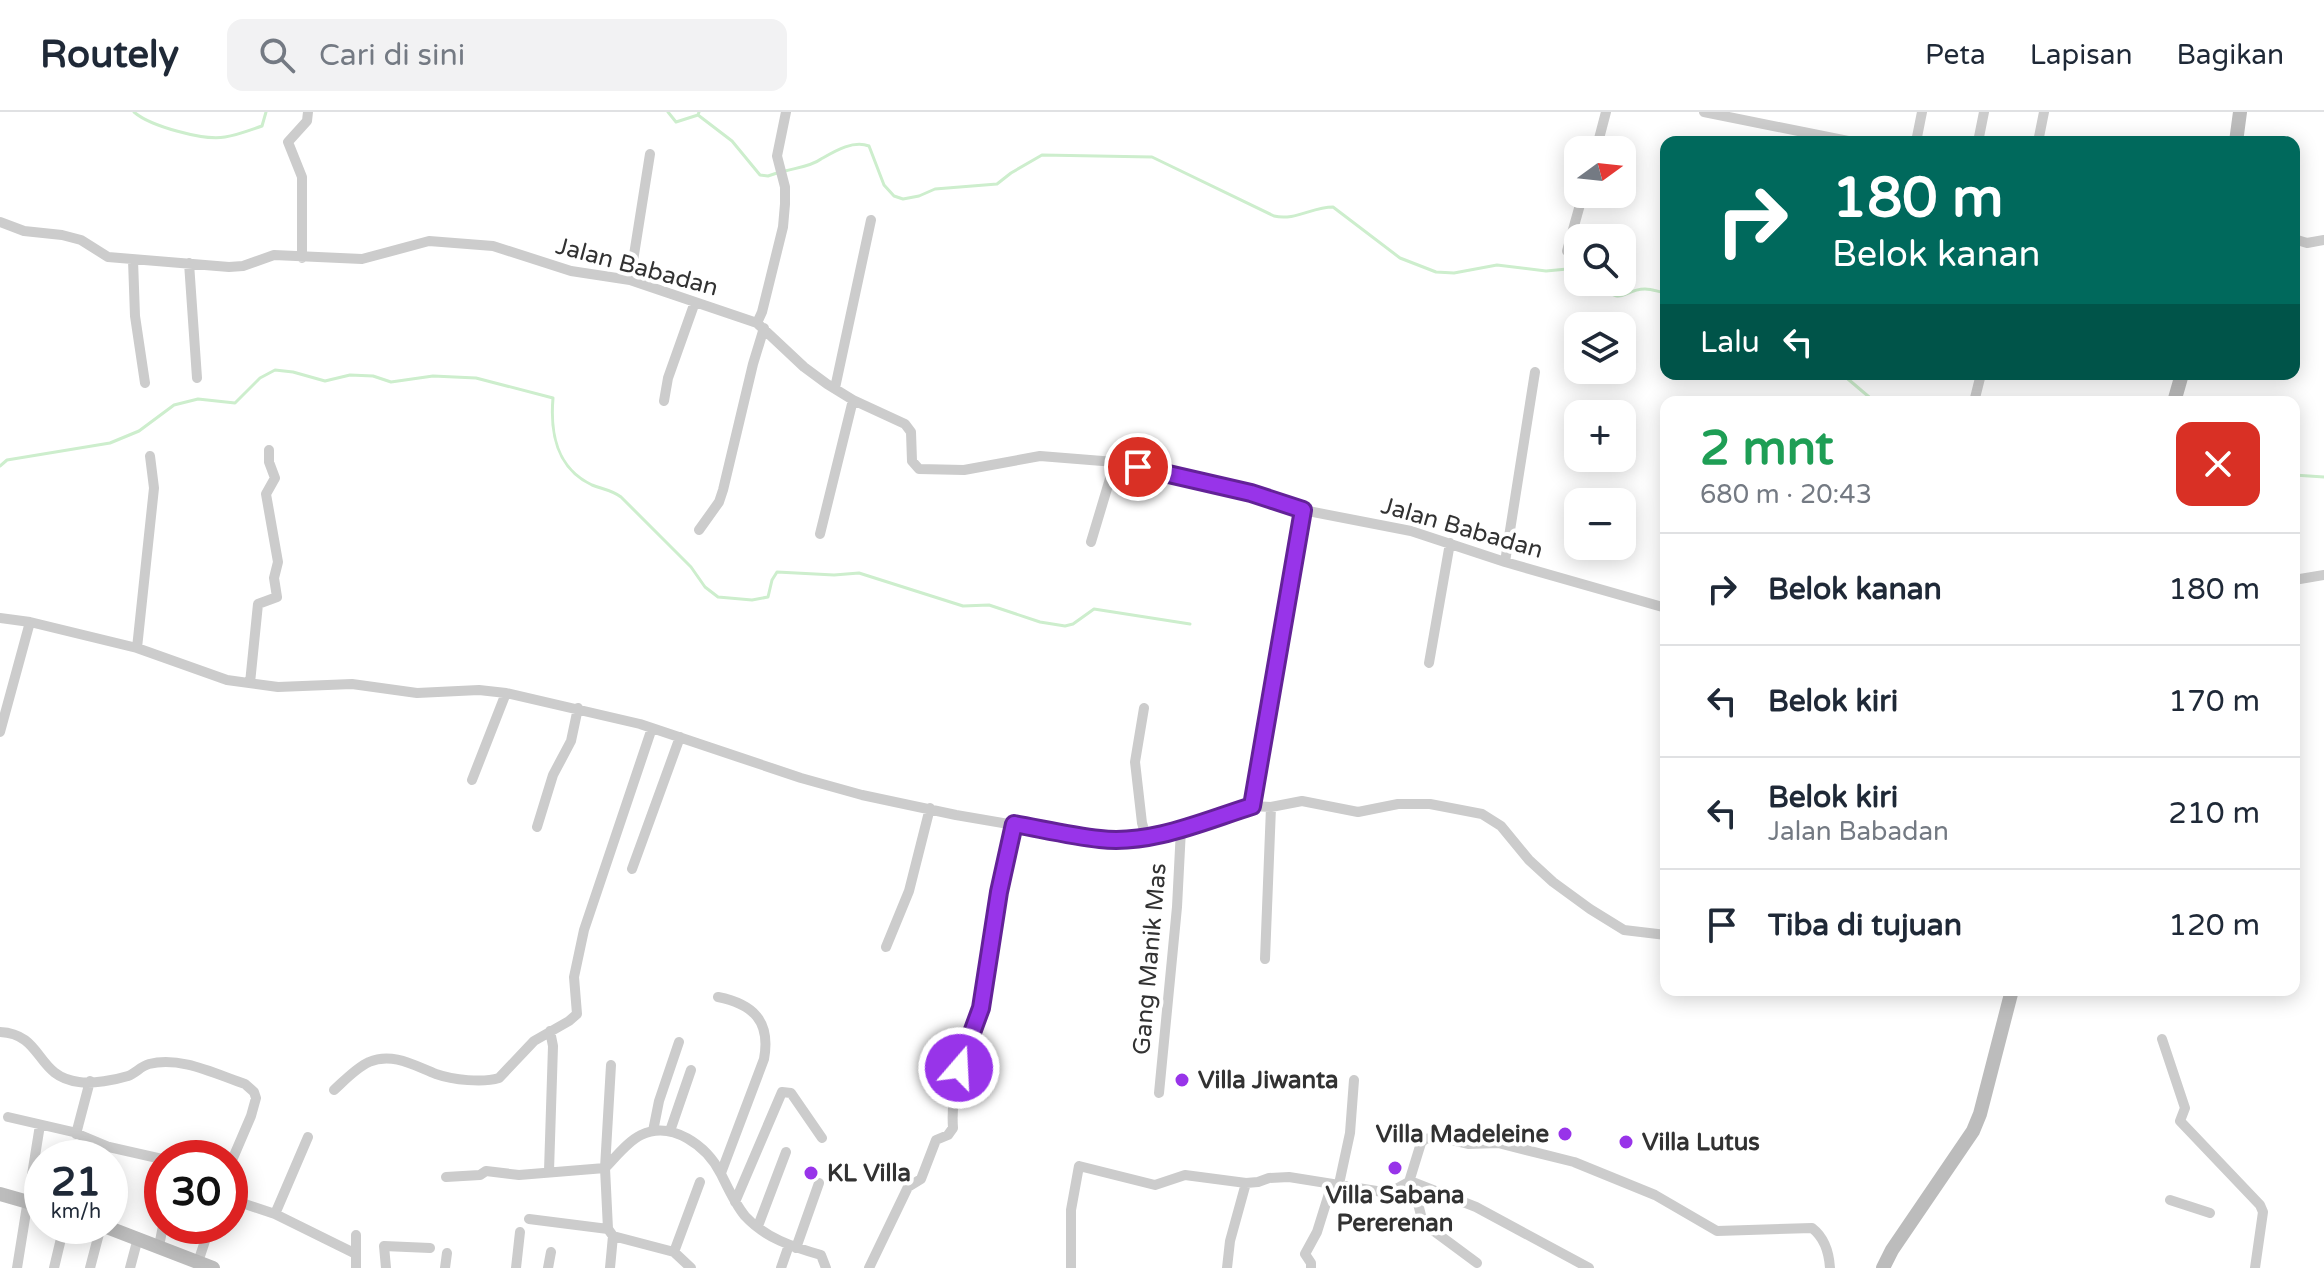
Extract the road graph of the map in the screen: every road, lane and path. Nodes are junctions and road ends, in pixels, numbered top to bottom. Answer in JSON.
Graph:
{"nodes":[{"id":1,"x":308,"y":112,"type":"edge"},
{"id":2,"x":786,"y":112,"type":"edge"},
{"id":3,"x":1606,"y":112,"type":"edge"},
{"id":4,"x":1704,"y":112,"type":"edge"},
{"id":5,"x":1922,"y":112,"type":"edge"},
{"id":6,"x":1984,"y":112,"type":"edge"},
{"id":7,"x":2044,"y":112,"type":"edge"},
{"id":8,"x":2240,"y":112,"type":"edge"},
{"id":9,"x":1600,"y":136,"type":"edge"},
{"id":10,"x":1823,"y":136,"type":"edge"},
{"id":11,"x":1917,"y":136,"type":"edge"},
{"id":12,"x":1979,"y":136,"type":"edge"},
{"id":13,"x":2039,"y":136,"type":"edge"},
{"id":14,"x":2237,"y":136,"type":"edge"},
{"id":15,"x":650,"y":154,"type":"dead end"},
{"id":16,"x":871,"y":220,"type":"dead end"},
{"id":17,"x":0,"y":222,"type":"edge"},
{"id":18,"x":2324,"y":240,"type":"edge"},
{"id":19,"x":2300,"y":241,"type":"edge"},
{"id":20,"x":302,"y":258,"type":"junction"},
{"id":21,"x":133,"y":260,"type":"junction"},
{"id":22,"x":189,"y":263,"type":"junction"},
{"id":23,"x":630,"y":280,"type":"junction"},
{"id":24,"x":695,"y":302,"type":"junction"},
{"id":25,"x":761,"y":325,"type":"junction"},
{"id":26,"x":1535,"y":372,"type":"dead end"},
{"id":27,"x":197,"y":378,"type":"dead end"},
{"id":28,"x":145,"y":383,"type":"dead end"},
{"id":29,"x":835,"y":388,"type":"junction"},
{"id":30,"x":853,"y":400,"type":"junction"},
{"id":31,"x":664,"y":401,"type":"dead end"},
{"id":32,"x":269,"y":450,"type":"dead end"},
{"id":33,"x":150,"y":456,"type":"dead end"},
{"id":34,"x":1115,"y":462,"type":"junction"},
{"id":35,"x":1303,"y":510,"type":"junction"},
{"id":36,"x":699,"y":530,"type":"dead end"},
{"id":37,"x":820,"y":534,"type":"dead end"},
{"id":38,"x":1091,"y":542,"type":"dead end"},
{"id":39,"x":1450,"y":543,"type":"junction"},
{"id":40,"x":1505,"y":562,"type":"junction"},
{"id":41,"x":2324,"y":575,"type":"edge"},
{"id":42,"x":2300,"y":579,"type":"edge"},
{"id":43,"x":1660,"y":606,"type":"edge"},
{"id":44,"x":0,"y":618,"type":"edge"},
{"id":45,"x":30,"y":622,"type":"junction"},
{"id":46,"x":137,"y":648,"type":"junction"},
{"id":47,"x":1429,"y":663,"type":"dead end"},
{"id":48,"x":250,"y":683,"type":"junction"},
{"id":49,"x":506,"y":693,"type":"junction"},
{"id":50,"x":578,"y":708,"type":"junction"},
{"id":51,"x":1144,"y":708,"type":"dead end"},
{"id":52,"x":652,"y":728,"type":"junction"},
{"id":53,"x":0,"y":732,"type":"edge"},
{"id":54,"x":680,"y":737,"type":"junction"},
{"id":55,"x":472,"y":780,"type":"dead end"},
{"id":56,"x":1252,"y":806,"type":"junction"},
{"id":57,"x":1271,"y":807,"type":"junction"},
{"id":58,"x":930,"y":808,"type":"junction"},
{"id":59,"x":1014,"y":824,"type":"junction"},
{"id":60,"x":537,"y":827,"type":"dead end"},
{"id":61,"x":1181,"y":829,"type":"junction"},
{"id":62,"x":1149,"y":836,"type":"junction"},
{"id":63,"x":632,"y":869,"type":"dead end"},
{"id":64,"x":1660,"y":934,"type":"edge"},
{"id":65,"x":886,"y":947,"type":"dead end"},
{"id":66,"x":1265,"y":959,"type":"dead end"},
{"id":67,"x":2010,"y":996,"type":"edge"},
{"id":68,"x":718,"y":997,"type":"dead end"},
{"id":69,"x":550,"y":1031,"type":"junction"},
{"id":70,"x":0,"y":1032,"type":"edge"},
{"id":71,"x":2162,"y":1039,"type":"dead end"},
{"id":72,"x":679,"y":1042,"type":"dead end"},
{"id":73,"x":611,"y":1065,"type":"dead end"},
{"id":74,"x":691,"y":1070,"type":"dead end"},
{"id":75,"x":1354,"y":1080,"type":"dead end"},
{"id":76,"x":90,"y":1081,"type":"junction"},
{"id":77,"x":334,"y":1090,"type":"dead end"},
{"id":78,"x":1159,"y":1093,"type":"dead end"},
{"id":79,"x":8,"y":1117,"type":"dead end"},
{"id":80,"x":40,"y":1125,"type":"junction"},
{"id":81,"x":653,"y":1131,"type":"junction"},
{"id":82,"x":670,"y":1131,"type":"junction"},
{"id":83,"x":76,"y":1134,"type":"junction"},
{"id":84,"x":308,"y":1137,"type":"dead end"},
{"id":85,"x":822,"y":1138,"type":"dead end"},
{"id":86,"x":39,"y":1140,"type":"edge"},
{"id":87,"x":240,"y":1140,"type":"edge"},
{"id":88,"x":786,"y":1152,"type":"dead end"},
{"id":89,"x":144,"y":1155,"type":"edge"},
{"id":90,"x":605,"y":1168,"type":"junction"},
{"id":91,"x":549,"y":1171,"type":"junction"},
{"id":92,"x":721,"y":1173,"type":"junction"},
{"id":93,"x":446,"y":1177,"type":"dead end"},
{"id":94,"x":700,"y":1182,"type":"dead end"},
{"id":95,"x":819,"y":1183,"type":"dead end"},
{"id":96,"x":1246,"y":1183,"type":"junction"},
{"id":97,"x":1412,"y":1183,"type":"junction"},
{"id":98,"x":1336,"y":1184,"type":"junction"},
{"id":99,"x":0,"y":1194,"type":"edge"},
{"id":100,"x":2170,"y":1200,"type":"dead end"},
{"id":101,"x":24,"y":1201,"type":"edge"},
{"id":102,"x":735,"y":1202,"type":"junction"},
{"id":103,"x":248,"y":1205,"type":"edge"},
{"id":104,"x":2210,"y":1213,"type":"dead end"},
{"id":105,"x":275,"y":1214,"type":"junction"},
{"id":106,"x":529,"y":1219,"type":"dead end"},
{"id":107,"x":758,"y":1226,"type":"junction"},
{"id":108,"x":520,"y":1232,"type":"dead end"},
{"id":109,"x":611,"y":1233,"type":"junction"},
{"id":110,"x":128,"y":1235,"type":"edge"},
{"id":111,"x":356,"y":1235,"type":"dead end"},
{"id":112,"x":138,"y":1238,"type":"junction"},
{"id":113,"x":24,"y":1243,"type":"edge"},
{"id":114,"x":60,"y":1244,"type":"edge"},
{"id":115,"x":97,"y":1244,"type":"edge"},
{"id":116,"x":209,"y":1244,"type":"edge"},
{"id":117,"x":159,"y":1246,"type":"joint"},
{"id":118,"x":793,"y":1246,"type":"junction"},
{"id":119,"x":430,"y":1248,"type":"dead end"},
{"id":120,"x":551,"y":1252,"type":"dead end"},
{"id":121,"x":674,"y":1252,"type":"junction"},
{"id":122,"x":177,"y":1253,"type":"junction"},
{"id":123,"x":447,"y":1253,"type":"dead end"},
{"id":124,"x":356,"y":1254,"type":"junction"},
{"id":125,"x":1477,"y":1263,"type":"dead end"},
{"id":126,"x":208,"y":1266,"type":"edge"},
{"id":127,"x":17,"y":1268,"type":"edge"},
{"id":128,"x":54,"y":1268,"type":"edge"},
{"id":129,"x":90,"y":1268,"type":"edge"},
{"id":130,"x":130,"y":1268,"type":"edge"},
{"id":131,"x":172,"y":1268,"type":"edge"},
{"id":132,"x":356,"y":1268,"type":"edge"},
{"id":133,"x":386,"y":1268,"type":"edge"},
{"id":134,"x":445,"y":1268,"type":"edge"},
{"id":135,"x":516,"y":1268,"type":"edge"},
{"id":136,"x":548,"y":1268,"type":"edge"},
{"id":137,"x":610,"y":1268,"type":"edge"},
{"id":138,"x":691,"y":1268,"type":"edge"},
{"id":139,"x":781,"y":1268,"type":"edge"},
{"id":140,"x":826,"y":1268,"type":"edge"},
{"id":141,"x":869,"y":1268,"type":"edge"},
{"id":142,"x":1071,"y":1268,"type":"edge"},
{"id":143,"x":1227,"y":1268,"type":"edge"},
{"id":144,"x":1311,"y":1268,"type":"edge"},
{"id":145,"x":1589,"y":1268,"type":"edge"},
{"id":146,"x":1830,"y":1268,"type":"edge"},
{"id":147,"x":1883,"y":1268,"type":"edge"},
{"id":148,"x":2255,"y":1268,"type":"edge"}],
"edges":[{"from":1,"to":20,"type":"street"},
{"from":2,"to":25,"type":"street"},
{"from":3,"to":9,"type":"street"},
{"from":4,"to":10,"type":"street"},
{"from":5,"to":11,"type":"street"},
{"from":6,"to":12,"type":"street"},
{"from":7,"to":13,"type":"street"},
{"from":8,"to":14,"type":"main road"},
{"from":15,"to":23,"type":"street"},
{"from":16,"to":29,"type":"street"},
{"from":17,"to":21,"type":"street","name":"Jalan Babadan"},
{"from":18,"to":19,"type":"street"},
{"from":20,"to":22,"type":"street","name":"Jalan Babadan"},
{"from":20,"to":23,"type":"street","name":"Jalan Babadan"},
{"from":21,"to":22,"type":"street","name":"Jalan Babadan"},
{"from":21,"to":28,"type":"street"},
{"from":22,"to":27,"type":"street"},
{"from":23,"to":24,"type":"street","name":"Jalan Babadan"},
{"from":24,"to":25,"type":"street","name":"Jalan Babadan"},
{"from":24,"to":31,"type":"street"},
{"from":25,"to":29,"type":"street","name":"Jalan Babadan"},
{"from":25,"to":36,"type":"street"},
{"from":26,"to":40,"type":"street"},
{"from":29,"to":30,"type":"street","name":"Jalan Babadan"},
{"from":30,"to":34,"type":"street","name":"Jalan Babadan"},
{"from":30,"to":37,"type":"street"},
{"from":32,"to":48,"type":"street"},
{"from":33,"to":46,"type":"street"},
{"from":34,"to":35,"type":"street","name":"Jalan Babadan"},
{"from":34,"to":38,"type":"street"},
{"from":35,"to":39,"type":"street","name":"Jalan Babadan"},
{"from":35,"to":56,"type":"street"},
{"from":39,"to":40,"type":"street","name":"Jalan Babadan"},
{"from":39,"to":47,"type":"street"},
{"from":40,"to":43,"type":"street","name":"Jalan Babadan"},
{"from":41,"to":42,"type":"street"},
{"from":44,"to":45,"type":"street"},
{"from":45,"to":46,"type":"street"},
{"from":45,"to":53,"type":"street"},
{"from":46,"to":48,"type":"street"},
{"from":48,"to":49,"type":"street"},
{"from":49,"to":50,"type":"street"},
{"from":49,"to":55,"type":"street"},
{"from":50,"to":52,"type":"street"},
{"from":50,"to":60,"type":"street"},
{"from":51,"to":62,"type":"street"},
{"from":52,"to":54,"type":"street"},
{"from":52,"to":69,"type":"street"},
{"from":54,"to":58,"type":"street"},
{"from":54,"to":63,"type":"street"},
{"from":56,"to":57,"type":"street"},
{"from":56,"to":61,"type":"street"},
{"from":57,"to":64,"type":"street"},
{"from":57,"to":66,"type":"street"},
{"from":58,"to":59,"type":"street"},
{"from":58,"to":65,"type":"street"},
{"from":59,"to":62,"type":"street"},
{"from":59,"to":141,"type":"street"},
{"from":61,"to":62,"type":"street"},
{"from":61,"to":78,"type":"street","name":"Gang Manik Mas"},
{"from":67,"to":147,"type":"main road"},
{"from":68,"to":92,"type":"street"},
{"from":69,"to":77,"type":"street"},
{"from":69,"to":91,"type":"street"},
{"from":70,"to":76,"type":"street"},
{"from":71,"to":148,"type":"street"},
{"from":72,"to":81,"type":"street"},
{"from":73,"to":90,"type":"street"},
{"from":74,"to":82,"type":"street"},
{"from":75,"to":98,"type":"street"},
{"from":76,"to":83,"type":"street"},
{"from":76,"to":87,"type":"street"},
{"from":79,"to":80,"type":"street"},
{"from":80,"to":83,"type":"street"},
{"from":80,"to":86,"type":"street"},
{"from":81,"to":82,"type":"street"},
{"from":81,"to":90,"type":"street"},
{"from":82,"to":92,"type":"street"},
{"from":83,"to":89,"type":"street"},
{"from":84,"to":105,"type":"street"},
{"from":85,"to":102,"type":"street"},
{"from":88,"to":107,"type":"street"},
{"from":90,"to":91,"type":"street"},
{"from":90,"to":109,"type":"street"},
{"from":91,"to":93,"type":"street"},
{"from":92,"to":102,"type":"street"},
{"from":94,"to":121,"type":"street"},
{"from":95,"to":118,"type":"street"},
{"from":96,"to":98,"type":"street"},
{"from":96,"to":142,"type":"street"},
{"from":96,"to":143,"type":"street"},
{"from":97,"to":98,"type":"street"},
{"from":97,"to":125,"type":"street"},
{"from":97,"to":145,"type":"street"},
{"from":97,"to":146,"type":"street"},
{"from":98,"to":144,"type":"street"},
{"from":99,"to":101,"type":"main road"},
{"from":100,"to":104,"type":"street"},
{"from":102,"to":107,"type":"street"},
{"from":103,"to":105,"type":"street"},
{"from":105,"to":124,"type":"street"},
{"from":106,"to":109,"type":"street"},
{"from":107,"to":118,"type":"street"},
{"from":108,"to":135,"type":"street"},
{"from":109,"to":121,"type":"street"},
{"from":109,"to":137,"type":"street"},
{"from":110,"to":112,"type":"main road"},
{"from":111,"to":124,"type":"street"},
{"from":112,"to":117,"type":"main road"},
{"from":112,"to":130,"type":"street"},
{"from":113,"to":127,"type":"street"},
{"from":114,"to":128,"type":"street"},
{"from":115,"to":129,"type":"street"},
{"from":116,"to":126,"type":"street"},
{"from":117,"to":122,"type":"main road"},
{"from":118,"to":139,"type":"street"},
{"from":118,"to":140,"type":"street"},
{"from":119,"to":133,"type":"street"},
{"from":120,"to":136,"type":"street"},
{"from":121,"to":138,"type":"street"},
{"from":122,"to":126,"type":"main road"},
{"from":122,"to":131,"type":"street"},
{"from":123,"to":134,"type":"street"},
{"from":124,"to":132,"type":"street"}]}
